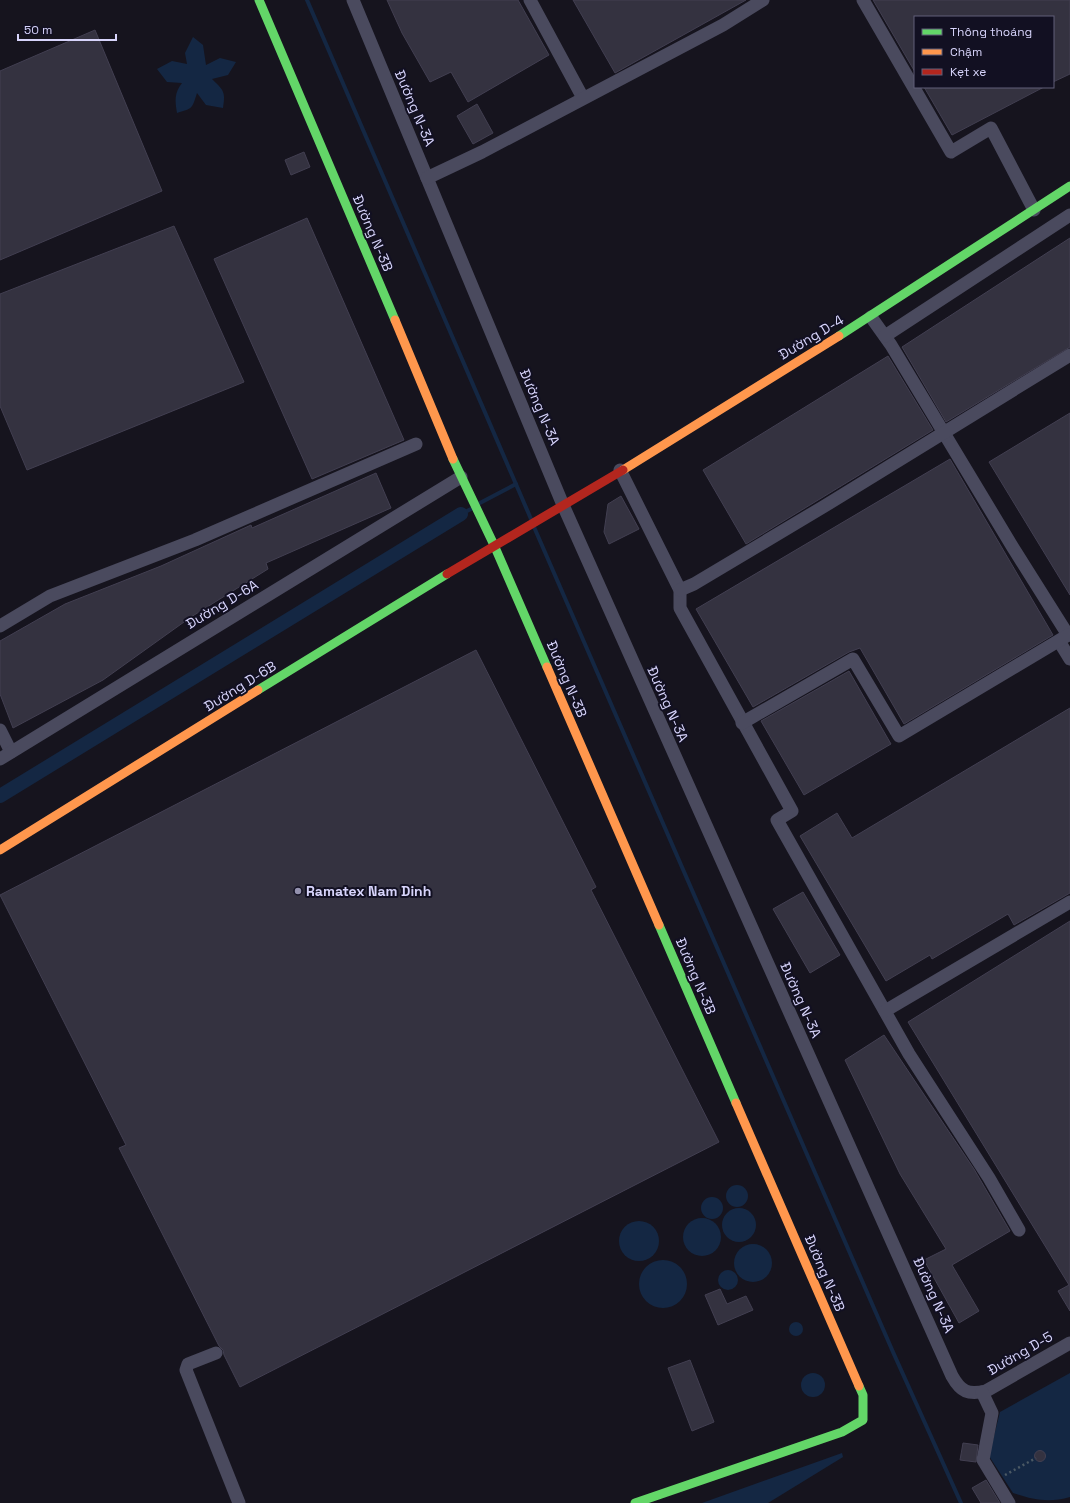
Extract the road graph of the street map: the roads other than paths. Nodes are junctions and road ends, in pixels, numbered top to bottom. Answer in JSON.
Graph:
{"nodes":[{"id":1,"x":259,"y":0,"type":"edge"},
{"id":2,"x":353,"y":0,"type":"edge"},
{"id":3,"x":530,"y":0,"type":"edge"},
{"id":4,"x":763,"y":0,"type":"edge"},
{"id":5,"x":863,"y":0,"type":"edge"},
{"id":6,"x":914,"y":87,"type":"edge"},
{"id":7,"x":915,"y":88,"type":"edge"},
{"id":8,"x":583,"y":98,"type":"junction"},
{"id":9,"x":427,"y":178,"type":"junction"},
{"id":10,"x":1070,"y":186,"type":"edge"},
{"id":11,"x":1034,"y":210,"type":"junction"},
{"id":12,"x":1070,"y":215,"type":"edge"},
{"id":13,"x":871,"y":317,"type":"junction"},
{"id":14,"x":885,"y":336,"type":"junction"},
{"id":15,"x":1070,"y":355,"type":"edge"},
{"id":16,"x":944,"y":432,"type":"junction"},
{"id":17,"x":416,"y":444,"type":"dead end"},
{"id":18,"x":620,"y":470,"type":"junction"},
{"id":19,"x":462,"y":477,"type":"junction"},
{"id":20,"x":563,"y":505,"type":"junction"},
{"id":21,"x":519,"y":530,"type":"joint"},
{"id":22,"x":494,"y":545,"type":"junction"},
{"id":23,"x":680,"y":590,"type":"junction"},
{"id":24,"x":0,"y":626,"type":"edge"},
{"id":25,"x":1066,"y":636,"type":"edge"},
{"id":26,"x":1070,"y":659,"type":"edge"},
{"id":27,"x":742,"y":723,"type":"junction"},
{"id":28,"x":0,"y":730,"type":"edge"},
{"id":29,"x":5,"y":755,"type":"edge"},
{"id":30,"x":0,"y":850,"type":"edge"},
{"id":31,"x":1070,"y":902,"type":"edge"},
{"id":32,"x":886,"y":1011,"type":"junction"},
{"id":33,"x":1020,"y":1230,"type":"dead end"},
{"id":34,"x":1070,"y":1343,"type":"edge"},
{"id":35,"x":216,"y":1352,"type":"dead end"},
{"id":36,"x":984,"y":1392,"type":"junction"},
{"id":37,"x":239,"y":1503,"type":"edge"},
{"id":38,"x":636,"y":1503,"type":"edge"},
{"id":39,"x":1009,"y":1503,"type":"edge"}],
"edges":[{"from":1,"to":19,"type":"street","name":"Đường N-3B"},
{"from":2,"to":9,"type":"street","name":"Đường N-3A"},
{"from":3,"to":8,"type":"street"},
{"from":4,"to":8,"type":"street"},
{"from":5,"to":6,"type":"street"},
{"from":7,"to":11,"type":"street"},
{"from":8,"to":9,"type":"street"},
{"from":9,"to":20,"type":"street","name":"Đường N-3A"},
{"from":10,"to":11,"type":"street","name":"Đường D-4"},
{"from":11,"to":13,"type":"street","name":"Đường D-4"},
{"from":12,"to":14,"type":"street"},
{"from":13,"to":14,"type":"street"},
{"from":13,"to":18,"type":"street","name":"Đường D-4"},
{"from":14,"to":16,"type":"street"},
{"from":15,"to":16,"type":"street"},
{"from":16,"to":23,"type":"street"},
{"from":16,"to":25,"type":"street"},
{"from":17,"to":24,"type":"street"},
{"from":18,"to":20,"type":"street","name":"Đường D-4"},
{"from":18,"to":23,"type":"street"},
{"from":19,"to":22,"type":"street","name":"Đường N-3B"},
{"from":19,"to":29,"type":"street","name":"Đường D-6A"},
{"from":20,"to":21,"type":"street","name":"Đường D-4"},
{"from":20,"to":36,"type":"street","name":"Đường N-3A"},
{"from":21,"to":22,"type":"street","name":"Đường D-6B"},
{"from":22,"to":30,"type":"street","name":"Đường D-6B"},
{"from":22,"to":38,"type":"street","name":"Đường N-3B"},
{"from":23,"to":27,"type":"street"},
{"from":25,"to":26,"type":"street"},
{"from":25,"to":27,"type":"street"},
{"from":27,"to":32,"type":"street"},
{"from":28,"to":29,"type":"street"},
{"from":31,"to":32,"type":"street"},
{"from":32,"to":33,"type":"street"},
{"from":34,"to":36,"type":"street","name":"Đường D-5"},
{"from":35,"to":37,"type":"street"},
{"from":36,"to":39,"type":"street"}]}
